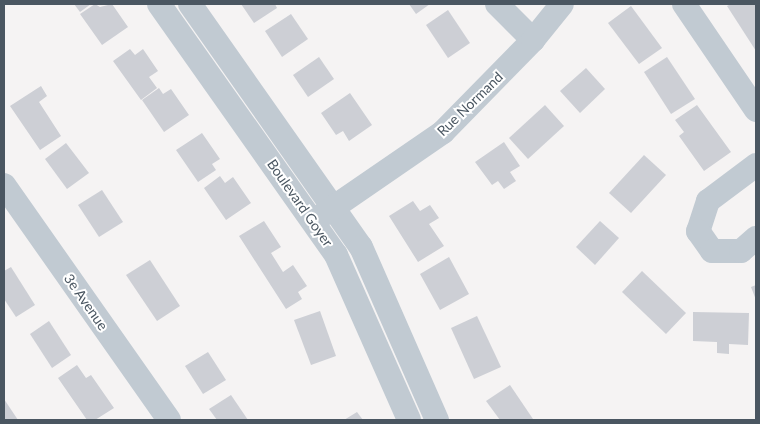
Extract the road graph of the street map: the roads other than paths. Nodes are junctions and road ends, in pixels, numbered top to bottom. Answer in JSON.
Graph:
{"nodes":[{"id":1,"x":160,"y":4,"type":"edge"},
{"id":2,"x":190,"y":4,"type":"edge"},
{"id":3,"x":497,"y":4,"type":"edge"},
{"id":4,"x":562,"y":4,"type":"edge"},
{"id":5,"x":684,"y":4,"type":"edge"},
{"id":6,"x":534,"y":40,"type":"junction"},
{"id":7,"x":756,"y":110,"type":"edge"},
{"id":8,"x":756,"y":165,"type":"edge"},
{"id":9,"x":4,"y":185,"type":"edge"},
{"id":10,"x":334,"y":208,"type":"junction"},
{"id":11,"x":313,"y":222,"type":"junction"},
{"id":12,"x":756,"y":238,"type":"edge"},
{"id":13,"x":169,"y":420,"type":"edge"},
{"id":14,"x":409,"y":420,"type":"edge"},
{"id":15,"x":437,"y":420,"type":"edge"}],
"edges":[{"from":1,"to":11,"type":"street","name":"Boulevard Goyer"},
{"from":2,"to":10,"type":"street","name":"Boulevard Goyer"},
{"from":3,"to":6,"type":"street"},
{"from":4,"to":6,"type":"street","name":"Rue Normand"},
{"from":5,"to":7,"type":"street"},
{"from":6,"to":10,"type":"street","name":"Rue Normand"},
{"from":8,"to":12,"type":"street"},
{"from":9,"to":13,"type":"street","name":"3e Avenue"},
{"from":10,"to":11,"type":"street","name":"Rue Normand"},
{"from":10,"to":15,"type":"street","name":"Boulevard Goyer"},
{"from":11,"to":14,"type":"street","name":"Boulevard Goyer"}]}
